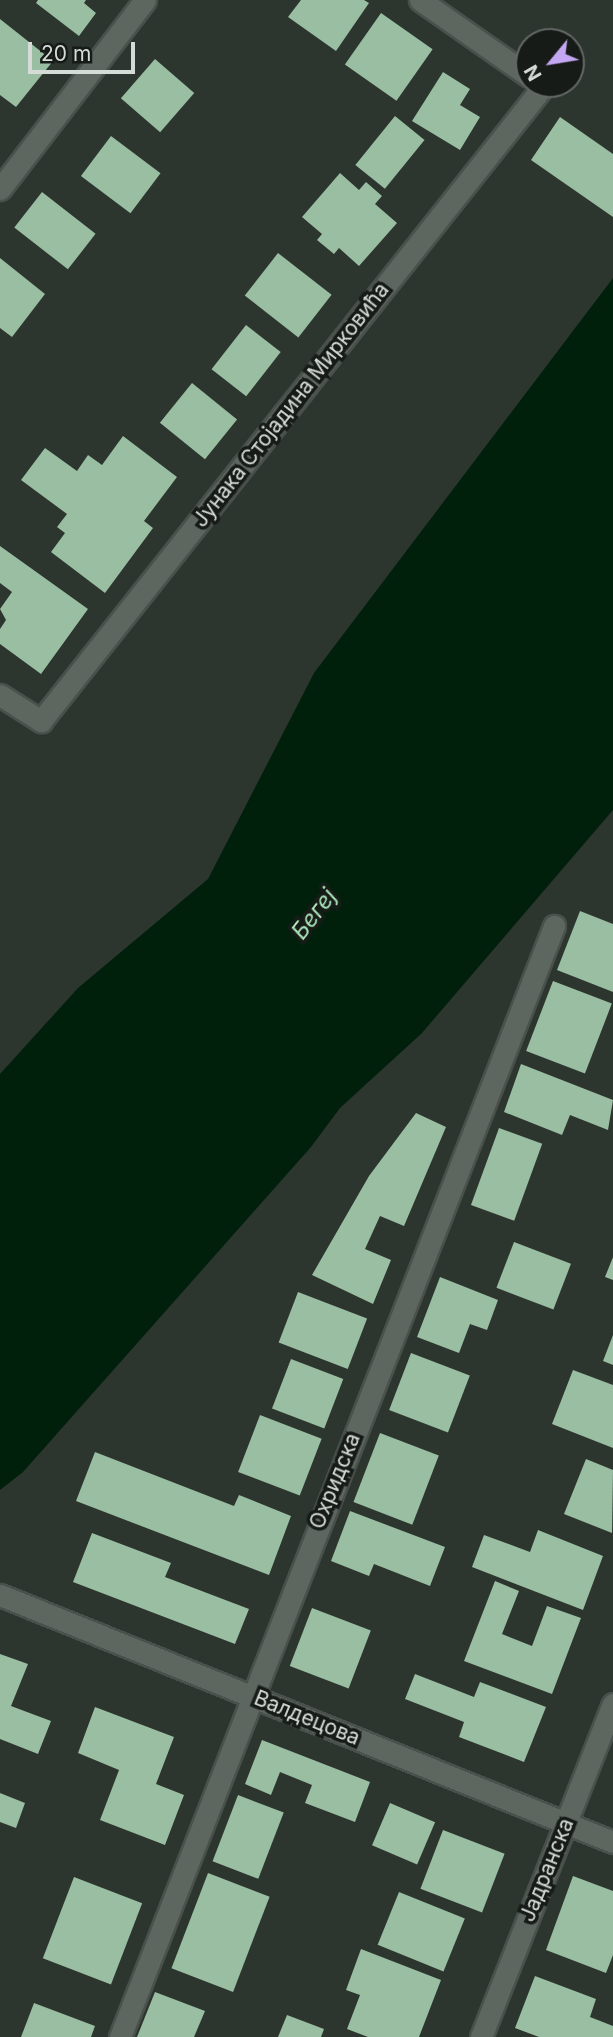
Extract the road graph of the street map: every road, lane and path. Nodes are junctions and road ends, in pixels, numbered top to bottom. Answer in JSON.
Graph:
{"nodes":[{"id":1,"x":145,"y":0,"type":"edge"},
{"id":2,"x":420,"y":0,"type":"edge"},
{"id":3,"x":515,"y":68,"type":"edge"},
{"id":4,"x":524,"y":98,"type":"edge"},
{"id":5,"x":0,"y":189,"type":"edge"},
{"id":6,"x":0,"y":695,"type":"edge"},
{"id":7,"x":554,"y":926,"type":"dead end"},
{"id":8,"x":0,"y":1595,"type":"edge"},
{"id":9,"x":251,"y":1695,"type":"junction"},
{"id":10,"x":613,"y":1704,"type":"edge"},
{"id":11,"x":565,"y":1824,"type":"junction"},
{"id":12,"x":613,"y":1842,"type":"edge"},
{"id":13,"x":120,"y":2037,"type":"edge"},
{"id":14,"x":481,"y":2037,"type":"edge"}],
"edges":[{"from":1,"to":5,"type":"street"},
{"from":2,"to":3,"type":"street"},
{"from":4,"to":6,"type":"street","name":"Јунака Стојадина Мирковића"},
{"from":7,"to":9,"type":"street","name":"Охридска"},
{"from":8,"to":9,"type":"street","name":"Валдецова"},
{"from":9,"to":11,"type":"street","name":"Валдецова"},
{"from":9,"to":13,"type":"street","name":"Охридска"},
{"from":10,"to":11,"type":"street","name":"Јадранска"},
{"from":11,"to":12,"type":"street","name":"Валдецова"},
{"from":11,"to":14,"type":"street","name":"Јадранска"}]}
